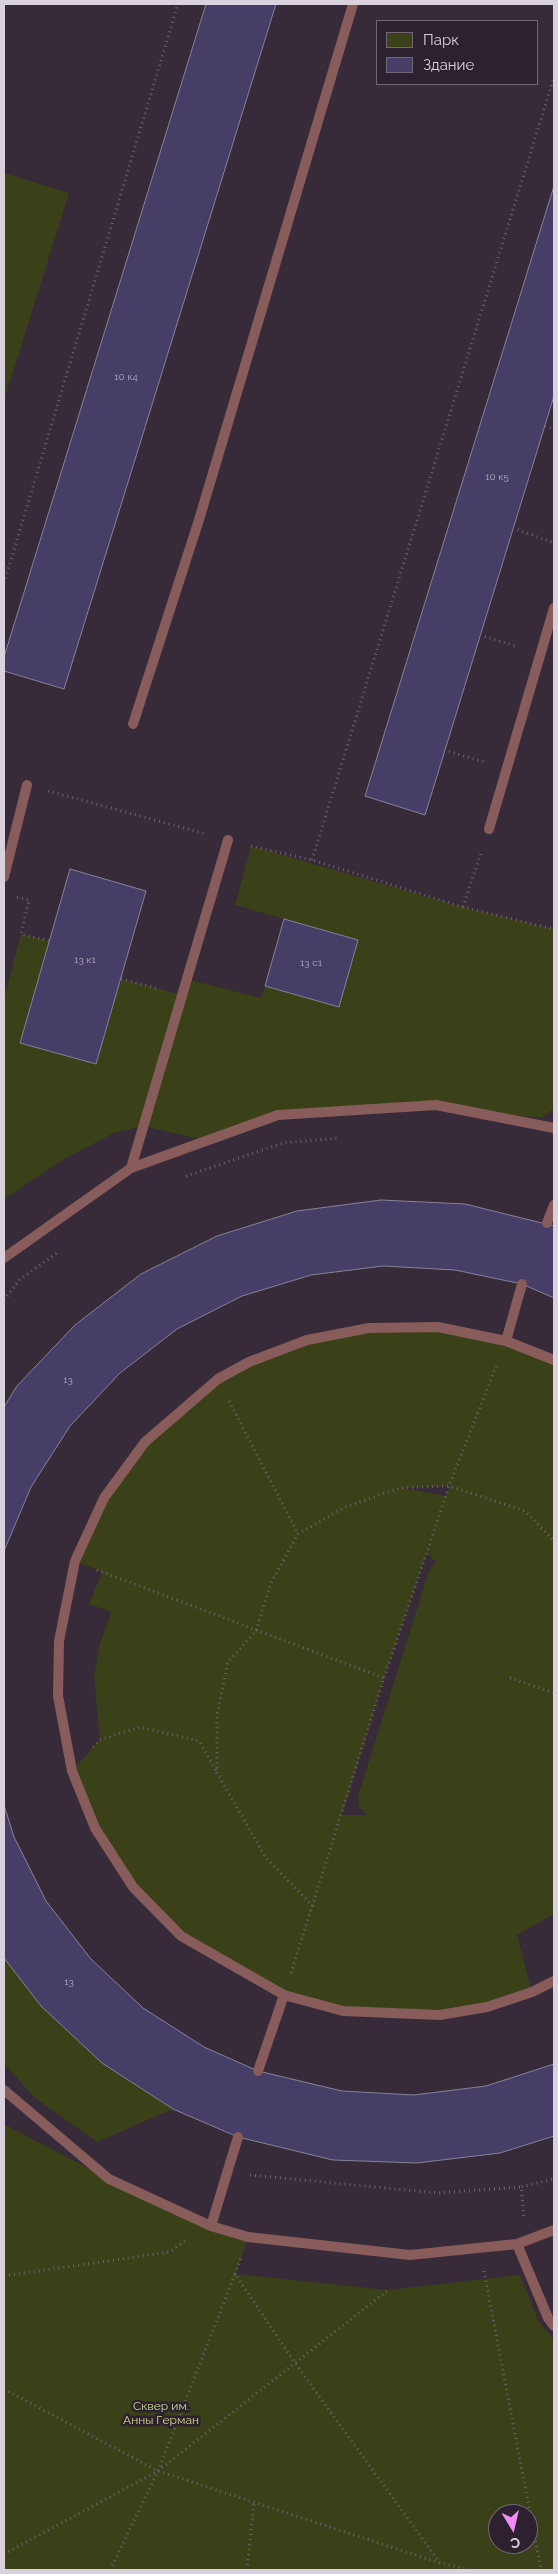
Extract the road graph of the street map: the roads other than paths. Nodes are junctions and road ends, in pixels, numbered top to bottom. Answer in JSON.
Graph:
{"nodes":[{"id":1,"x":353,"y":4,"type":"edge"},
{"id":2,"x":554,"y":608,"type":"edge"},
{"id":3,"x":134,"y":724,"type":"dead end"},
{"id":4,"x":28,"y":785,"type":"road end"},
{"id":5,"x":489,"y":829,"type":"road end"},
{"id":6,"x":228,"y":840,"type":"road end"},
{"id":7,"x":4,"y":877,"type":"edge"},
{"id":8,"x":554,"y":1128,"type":"edge"},
{"id":9,"x":131,"y":1168,"type":"junction"},
{"id":10,"x":554,"y":1205,"type":"edge"},
{"id":11,"x":547,"y":1223,"type":"dead end"},
{"id":12,"x":4,"y":1258,"type":"edge"},
{"id":13,"x":522,"y":1284,"type":"dead end"},
{"id":14,"x":506,"y":1341,"type":"junction"},
{"id":15,"x":554,"y":1360,"type":"edge"},
{"id":16,"x":554,"y":1981,"type":"edge"},
{"id":17,"x":284,"y":1995,"type":"junction"},
{"id":18,"x":258,"y":2071,"type":"dead end"},
{"id":19,"x":4,"y":2090,"type":"edge"},
{"id":20,"x":238,"y":2137,"type":"dead end"},
{"id":21,"x":211,"y":2226,"type":"junction"},
{"id":22,"x":554,"y":2230,"type":"edge"},
{"id":23,"x":517,"y":2244,"type":"junction"},
{"id":24,"x":554,"y":2326,"type":"edge"}],
"edges":[{"from":1,"to":3,"type":"lane"},
{"from":2,"to":5,"type":"lane"},
{"from":4,"to":7,"type":"lane"},
{"from":6,"to":9,"type":"lane"},
{"from":8,"to":9,"type":"lane"},
{"from":9,"to":12,"type":"lane"},
{"from":10,"to":11,"type":"lane"},
{"from":13,"to":14,"type":"lane"},
{"from":14,"to":15,"type":"lane"},
{"from":14,"to":17,"type":"lane"},
{"from":16,"to":17,"type":"lane"},
{"from":17,"to":18,"type":"lane"},
{"from":19,"to":21,"type":"lane"},
{"from":20,"to":21,"type":"lane"},
{"from":21,"to":23,"type":"lane"},
{"from":22,"to":23,"type":"lane"},
{"from":23,"to":24,"type":"lane"}]}
